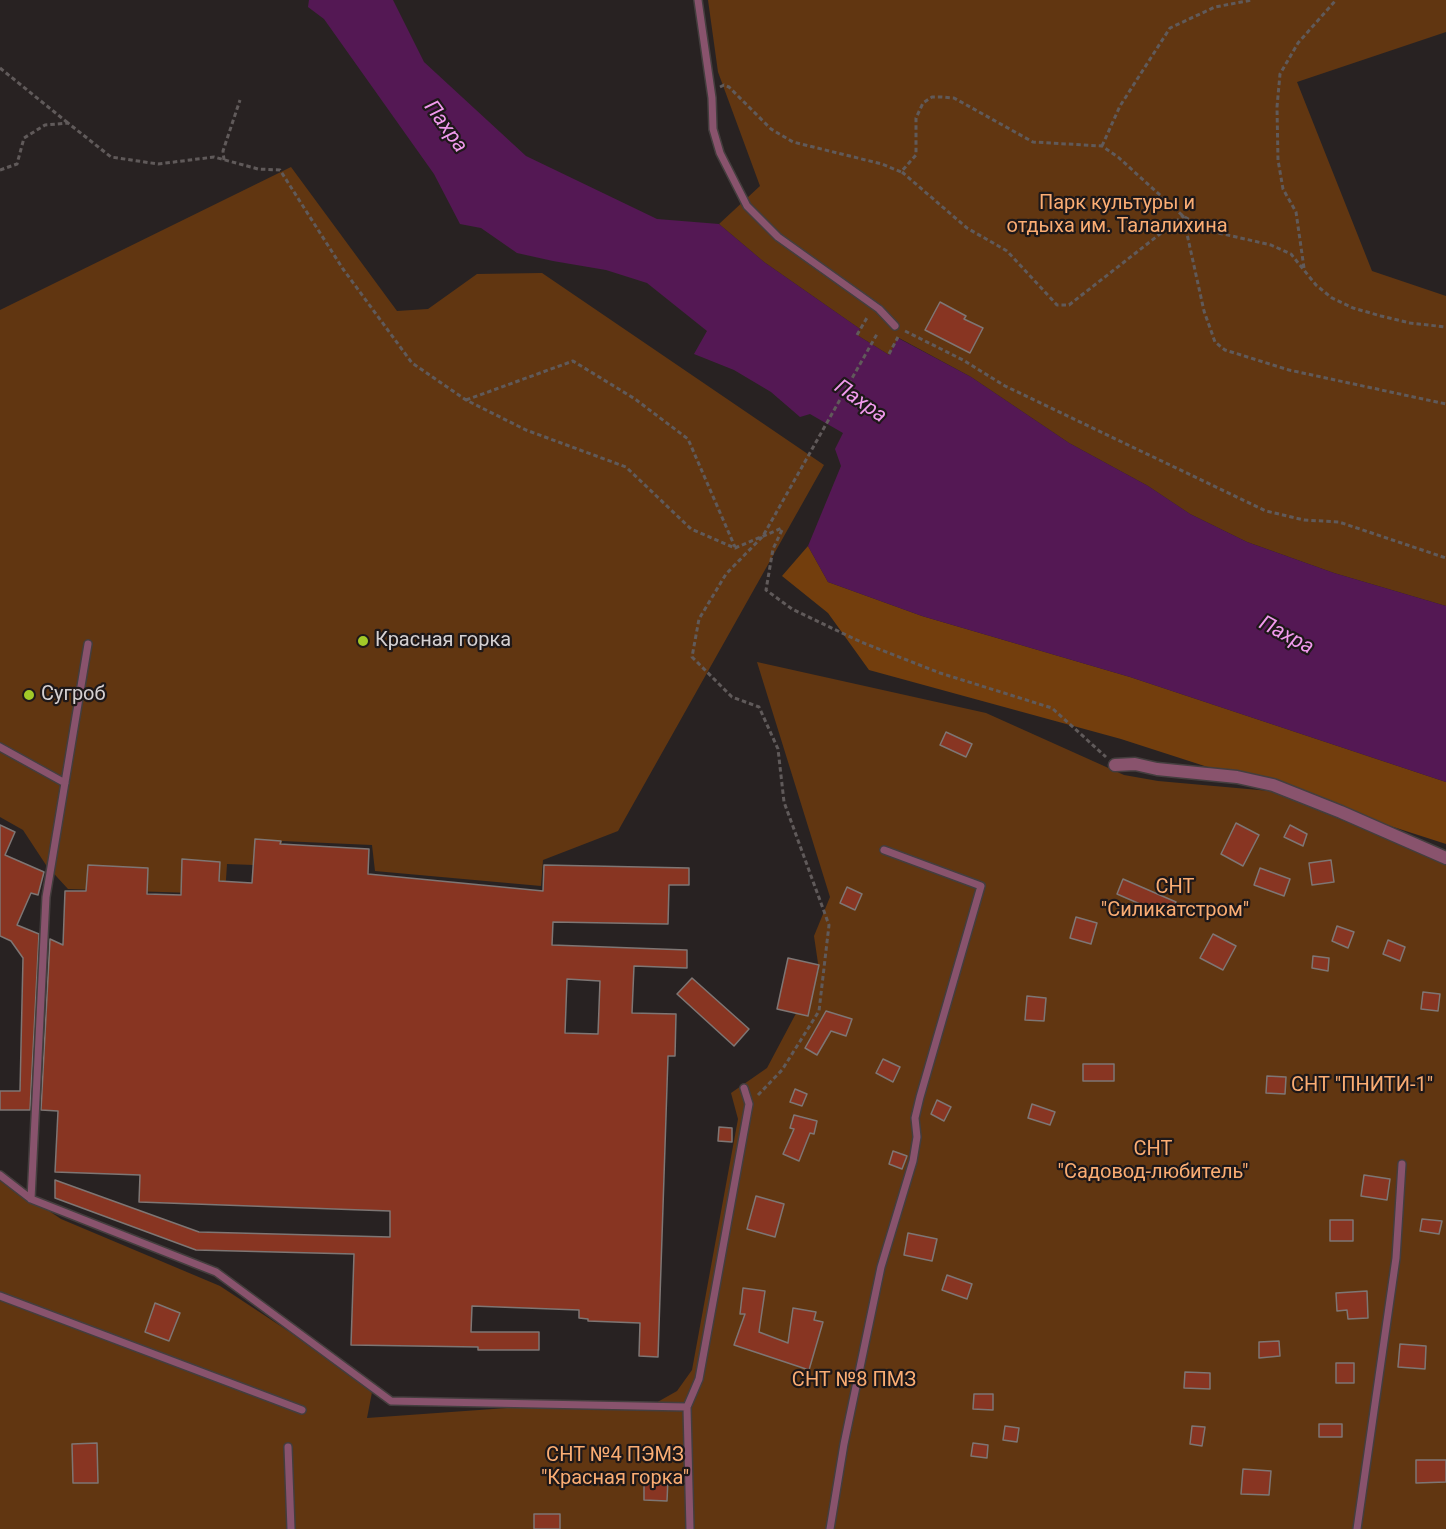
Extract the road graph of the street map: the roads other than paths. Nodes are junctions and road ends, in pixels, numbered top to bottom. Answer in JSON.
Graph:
{"nodes":[{"id":1,"x":698,"y":0,"type":"edge"},
{"id":2,"x":895,"y":326,"type":"road end"},
{"id":3,"x":88,"y":644,"type":"dead end"},
{"id":4,"x":0,"y":747,"type":"edge"},
{"id":5,"x":1114,"y":765,"type":"road end"},
{"id":6,"x":65,"y":783,"type":"junction"},
{"id":7,"x":884,"y":850,"type":"dead end"},
{"id":8,"x":1446,"y":858,"type":"edge"},
{"id":9,"x":744,"y":1088,"type":"dead end"},
{"id":10,"x":1402,"y":1164,"type":"dead end"},
{"id":11,"x":0,"y":1174,"type":"edge"},
{"id":12,"x":31,"y":1199,"type":"junction"},
{"id":13,"x":0,"y":1296,"type":"edge"},
{"id":14,"x":687,"y":1407,"type":"junction"},
{"id":15,"x":302,"y":1410,"type":"dead end"},
{"id":16,"x":288,"y":1447,"type":"dead end"},
{"id":17,"x":291,"y":1529,"type":"edge"},
{"id":18,"x":690,"y":1529,"type":"edge"},
{"id":19,"x":830,"y":1529,"type":"edge"},
{"id":20,"x":1357,"y":1529,"type":"edge"}],
"edges":[{"from":1,"to":2,"type":"lane"},
{"from":3,"to":6,"type":"lane"},
{"from":4,"to":6,"type":"lane"},
{"from":5,"to":8,"type":"street"},
{"from":6,"to":12,"type":"lane"},
{"from":7,"to":19,"type":"lane"},
{"from":9,"to":14,"type":"lane"},
{"from":10,"to":20,"type":"lane"},
{"from":11,"to":12,"type":"lane"},
{"from":12,"to":14,"type":"lane"},
{"from":13,"to":15,"type":"lane"},
{"from":14,"to":18,"type":"lane"},
{"from":16,"to":17,"type":"lane"}]}
